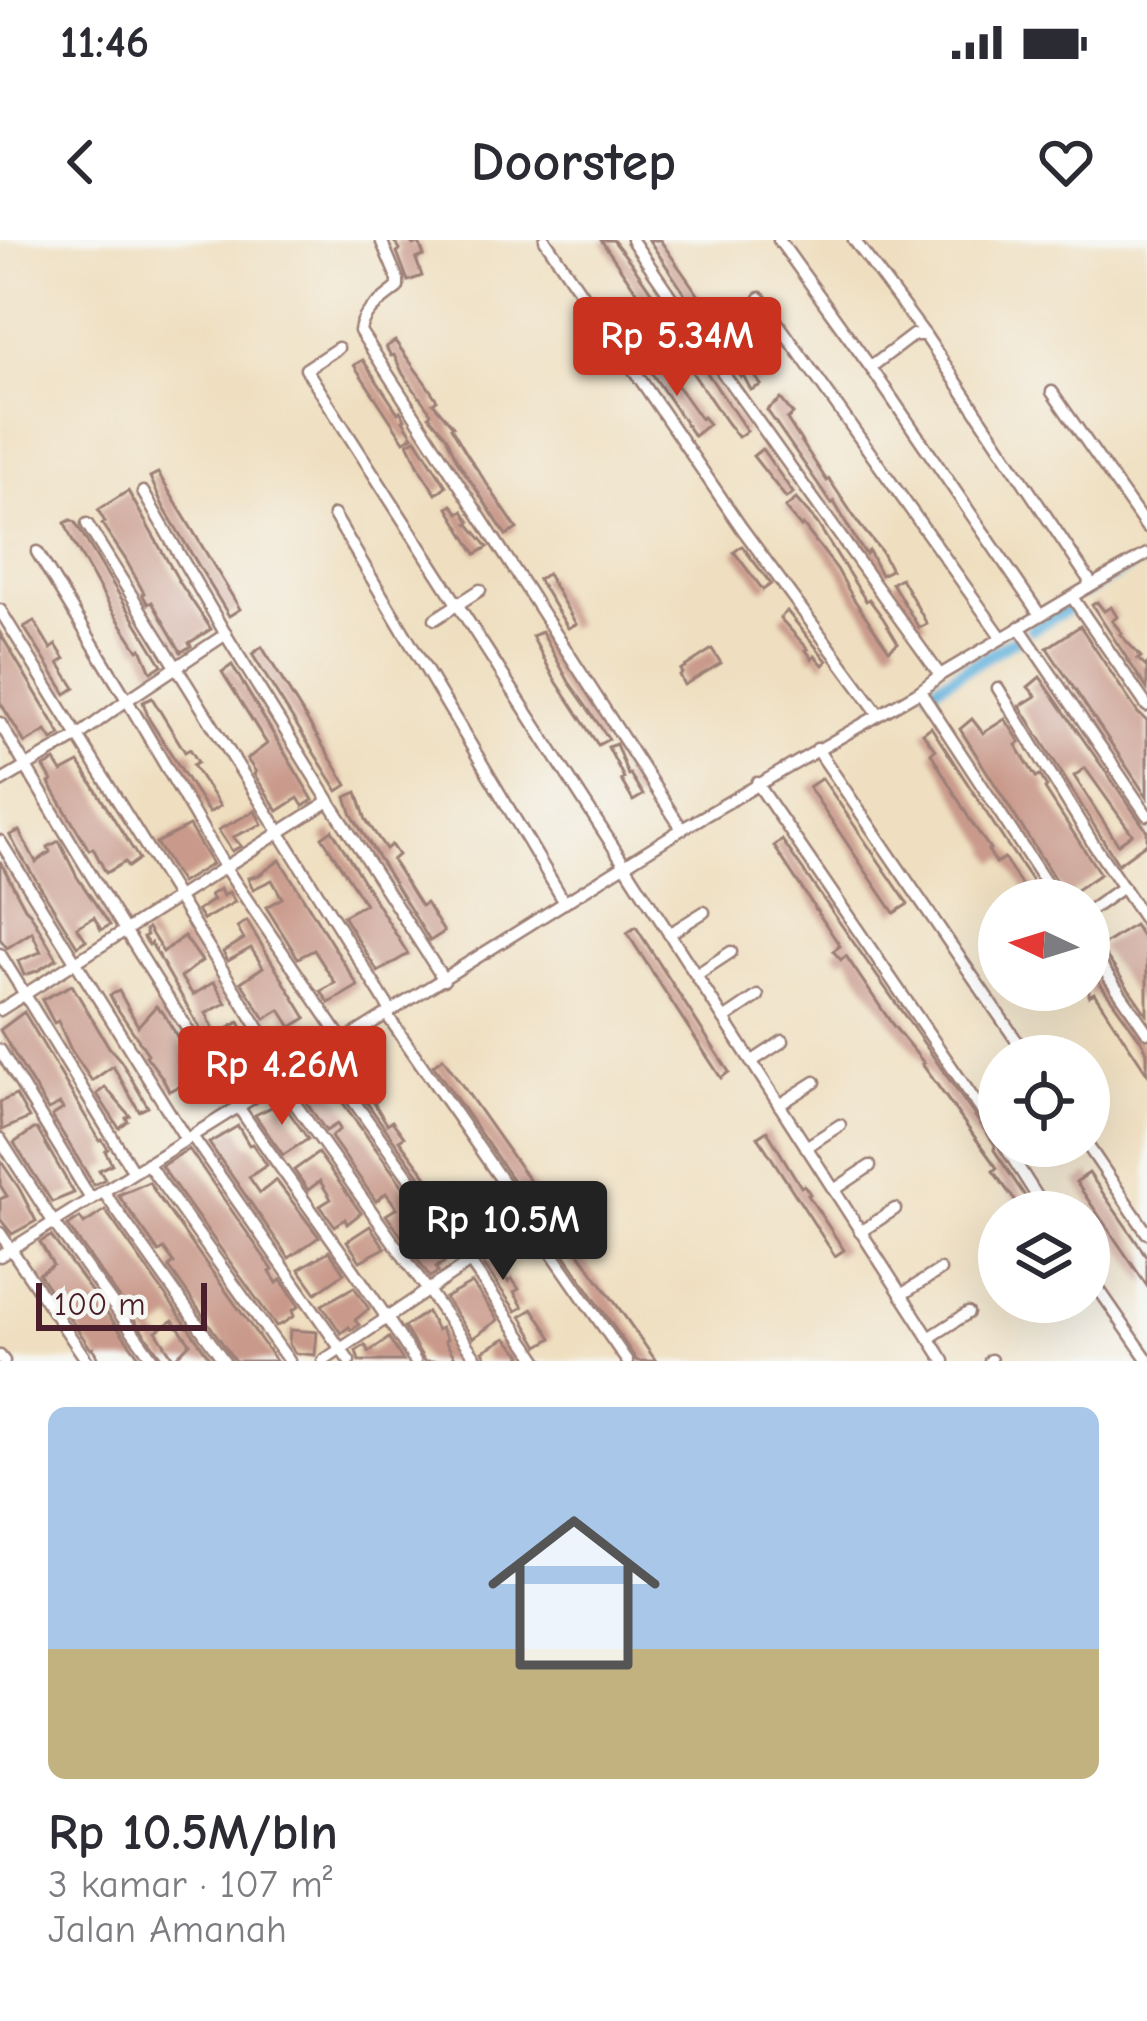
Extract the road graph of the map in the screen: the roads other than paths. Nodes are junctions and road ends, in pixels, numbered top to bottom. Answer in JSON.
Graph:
{"nodes":[{"id":1,"x":381,"y":240,"type":"edge"},
{"id":2,"x":545,"y":240,"type":"edge"},
{"id":3,"x":632,"y":240,"type":"edge"},
{"id":4,"x":779,"y":240,"type":"edge"},
{"id":5,"x":854,"y":240,"type":"edge"},
{"id":6,"x":760,"y":298,"type":"dead end"},
{"id":7,"x":925,"y":335,"type":"junction"},
{"id":8,"x":338,"y":348,"type":"dead end"},
{"id":9,"x":871,"y":367,"type":"junction"},
{"id":10,"x":1052,"y":392,"type":"dead end"},
{"id":11,"x":143,"y":492,"type":"dead end"},
{"id":12,"x":334,"y":515,"type":"dead end"},
{"id":13,"x":87,"y":524,"type":"dead end"},
{"id":14,"x":1147,"y":528,"type":"edge"},
{"id":15,"x":37,"y":552,"type":"dead end"},
{"id":16,"x":1147,"y":554,"type":"edge"},
{"id":17,"x":1088,"y":584,"type":"junction"},
{"id":18,"x":480,"y":590,"type":"dead end"},
{"id":19,"x":1072,"y":597,"type":"junction"},
{"id":20,"x":458,"y":606,"type":"junction"},
{"id":21,"x":0,"y":610,"type":"edge"},
{"id":22,"x":1040,"y":615,"type":"junction"},
{"id":23,"x":435,"y":619,"type":"dead end"},
{"id":24,"x":1019,"y":627,"type":"junction"},
{"id":25,"x":226,"y":634,"type":"junction"},
{"id":26,"x":1002,"y":638,"type":"junction"},
{"id":27,"x":176,"y":666,"type":"junction"},
{"id":28,"x":940,"y":675,"type":"junction"},
{"id":29,"x":998,"y":688,"type":"dead end"},
{"id":30,"x":920,"y":691,"type":"junction"},
{"id":31,"x":127,"y":700,"type":"junction"},
{"id":32,"x":1147,"y":706,"type":"edge"},
{"id":33,"x":878,"y":713,"type":"junction"},
{"id":34,"x":0,"y":723,"type":"edge"},
{"id":35,"x":78,"y":736,"type":"junction"},
{"id":36,"x":817,"y":749,"type":"junction"},
{"id":37,"x":26,"y":766,"type":"junction"},
{"id":38,"x":0,"y":782,"type":"edge"},
{"id":39,"x":757,"y":783,"type":"junction"},
{"id":40,"x":329,"y":801,"type":"junction"},
{"id":41,"x":1147,"y":815,"type":"edge"},
{"id":42,"x":682,"y":829,"type":"junction"},
{"id":43,"x":280,"y":833,"type":"junction"},
{"id":44,"x":0,"y":841,"type":"edge"},
{"id":45,"x":625,"y":866,"type":"junction"},
{"id":46,"x":226,"y":868,"type":"junction"},
{"id":47,"x":1043,"y":879,"type":"edge"},
{"id":48,"x":1123,"y":887,"type":"junction"},
{"id":49,"x":1110,"y":896,"type":"edge"},
{"id":50,"x":176,"y":899,"type":"junction"},
{"id":51,"x":565,"y":903,"type":"junction"},
{"id":52,"x":704,"y":912,"type":"dead end"},
{"id":53,"x":1147,"y":922,"type":"edge"},
{"id":54,"x":125,"y":929,"type":"junction"},
{"id":55,"x":669,"y":934,"type":"junction"},
{"id":56,"x":731,"y":952,"type":"dead end"},
{"id":57,"x":0,"y":954,"type":"edge"},
{"id":58,"x":74,"y":964,"type":"junction"},
{"id":59,"x":695,"y":975,"type":"junction"},
{"id":60,"x":1110,"y":978,"type":"edge"},
{"id":61,"x":444,"y":980,"type":"junction"},
{"id":62,"x":26,"y":994,"type":"junction"},
{"id":63,"x":758,"y":996,"type":"dead end"},
{"id":64,"x":0,"y":1010,"type":"edge"},
{"id":65,"x":389,"y":1013,"type":"junction"},
{"id":66,"x":724,"y":1018,"type":"junction"},
{"id":67,"x":1147,"y":1032,"type":"edge"},
{"id":68,"x":1013,"y":1035,"type":"edge"},
{"id":69,"x":343,"y":1041,"type":"junction"},
{"id":70,"x":783,"y":1042,"type":"dead end"},
{"id":71,"x":0,"y":1050,"type":"edge"},
{"id":72,"x":321,"y":1056,"type":"junction"},
{"id":73,"x":752,"y":1062,"type":"junction"},
{"id":74,"x":288,"y":1076,"type":"junction"},
{"id":75,"x":815,"y":1082,"type":"dead end"},
{"id":76,"x":291,"y":1098,"type":"dead end"},
{"id":77,"x":779,"y":1105,"type":"junction"},
{"id":78,"x":978,"y":1105,"type":"edge"},
{"id":79,"x":238,"y":1106,"type":"junction"},
{"id":80,"x":840,"y":1125,"type":"dead end"},
{"id":81,"x":189,"y":1138,"type":"junction"},
{"id":82,"x":0,"y":1139,"type":"edge"},
{"id":83,"x":806,"y":1147,"type":"junction"},
{"id":84,"x":147,"y":1163,"type":"junction"},
{"id":85,"x":870,"y":1166,"type":"dead end"},
{"id":86,"x":1102,"y":1167,"type":"edge"},
{"id":87,"x":133,"y":1172,"type":"junction"},
{"id":88,"x":833,"y":1190,"type":"junction"},
{"id":89,"x":104,"y":1191,"type":"junction"},
{"id":90,"x":92,"y":1199,"type":"junction"},
{"id":91,"x":895,"y":1209,"type":"dead end"},
{"id":92,"x":54,"y":1223,"type":"junction"},
{"id":93,"x":860,"y":1232,"type":"junction"},
{"id":94,"x":1147,"y":1232,"type":"edge"},
{"id":95,"x":0,"y":1233,"type":"edge"},
{"id":96,"x":5,"y":1253,"type":"edge"},
{"id":97,"x":470,"y":1262,"type":"junction"},
{"id":98,"x":940,"y":1270,"type":"dead end"},
{"id":99,"x":429,"y":1289,"type":"junction"},
{"id":100,"x":902,"y":1295,"type":"junction"},
{"id":101,"x":1110,"y":1306,"type":"edge"},
{"id":102,"x":968,"y":1313,"type":"dead end"},
{"id":103,"x":388,"y":1317,"type":"junction"},
{"id":104,"x":929,"y":1338,"type":"junction"},
{"id":105,"x":340,"y":1349,"type":"junction"},
{"id":106,"x":1147,"y":1360,"type":"edge"},
{"id":107,"x":87,"y":1361,"type":"edge"},
{"id":108,"x":154,"y":1361,"type":"edge"},
{"id":109,"x":224,"y":1361,"type":"edge"},
{"id":110,"x":289,"y":1361,"type":"edge"},
{"id":111,"x":323,"y":1361,"type":"edge"},
{"id":112,"x":349,"y":1361,"type":"edge"},
{"id":113,"x":415,"y":1361,"type":"edge"},
{"id":114,"x":478,"y":1361,"type":"edge"},
{"id":115,"x":538,"y":1361,"type":"edge"},
{"id":116,"x":627,"y":1361,"type":"edge"},
{"id":117,"x":944,"y":1361,"type":"edge"}],
"edges":[{"from":1,"to":42,"type":"street"},
{"from":2,"to":33,"type":"street"},
{"from":3,"to":28,"type":"street"},
{"from":4,"to":9,"type":"street"},
{"from":5,"to":7,"type":"street"},
{"from":6,"to":26,"type":"street"},
{"from":7,"to":9,"type":"street"},
{"from":7,"to":17,"type":"street"},
{"from":8,"to":20,"type":"street"},
{"from":9,"to":22,"type":"street"},
{"from":10,"to":14,"type":"street"},
{"from":11,"to":25,"type":"street"},
{"from":12,"to":51,"type":"street"},
{"from":13,"to":27,"type":"street"},
{"from":15,"to":31,"type":"street"},
{"from":16,"to":17,"type":"street"},
{"from":17,"to":19,"type":"street"},
{"from":18,"to":20,"type":"street"},
{"from":19,"to":22,"type":"street"},
{"from":19,"to":32,"type":"street"},
{"from":20,"to":23,"type":"street"},
{"from":20,"to":45,"type":"street"},
{"from":21,"to":35,"type":"street"},
{"from":22,"to":24,"type":"street"},
{"from":24,"to":26,"type":"street"},
{"from":24,"to":41,"type":"street"},
{"from":25,"to":27,"type":"street"},
{"from":25,"to":40,"type":"street"},
{"from":26,"to":28,"type":"street"},
{"from":27,"to":31,"type":"street"},
{"from":27,"to":43,"type":"street"},
{"from":28,"to":30,"type":"street"},
{"from":29,"to":48,"type":"street"},
{"from":30,"to":33,"type":"street"},
{"from":30,"to":47,"type":"street"},
{"from":31,"to":35,"type":"street"},
{"from":31,"to":46,"type":"street"},
{"from":33,"to":36,"type":"street"},
{"from":34,"to":37,"type":"street"},
{"from":35,"to":37,"type":"street"},
{"from":35,"to":50,"type":"street"},
{"from":36,"to":39,"type":"street"},
{"from":36,"to":68,"type":"street"},
{"from":37,"to":38,"type":"street"},
{"from":37,"to":54,"type":"street"},
{"from":39,"to":42,"type":"street"},
{"from":39,"to":78,"type":"street"},
{"from":40,"to":43,"type":"street"},
{"from":40,"to":61,"type":"street"},
{"from":42,"to":45,"type":"street"},
{"from":43,"to":46,"type":"street"},
{"from":43,"to":65,"type":"street"},
{"from":44,"to":58,"type":"street"},
{"from":45,"to":51,"type":"street"},
{"from":45,"to":55,"type":"street"},
{"from":46,"to":50,"type":"street"},
{"from":46,"to":69,"type":"street"},
{"from":48,"to":49,"type":"street"},
{"from":48,"to":53,"type":"street"},
{"from":50,"to":54,"type":"street"},
{"from":50,"to":74,"type":"street"},
{"from":51,"to":61,"type":"street"},
{"from":52,"to":55,"type":"street"},
{"from":54,"to":58,"type":"street"},
{"from":54,"to":79,"type":"street"},
{"from":55,"to":59,"type":"street"},
{"from":56,"to":59,"type":"street"},
{"from":57,"to":62,"type":"street"},
{"from":58,"to":62,"type":"street"},
{"from":58,"to":81,"type":"street"},
{"from":59,"to":66,"type":"street"},
{"from":60,"to":67,"type":"street"},
{"from":61,"to":65,"type":"street"},
{"from":62,"to":64,"type":"street"},
{"from":62,"to":87,"type":"street"},
{"from":63,"to":66,"type":"street"},
{"from":65,"to":69,"type":"street"},
{"from":65,"to":116,"type":"street"},
{"from":66,"to":73,"type":"street"},
{"from":69,"to":72,"type":"street"},
{"from":70,"to":73,"type":"street"},
{"from":71,"to":90,"type":"street"},
{"from":72,"to":74,"type":"street"},
{"from":72,"to":97,"type":"street"},
{"from":73,"to":77,"type":"street"},
{"from":74,"to":79,"type":"street"},
{"from":75,"to":77,"type":"street"},
{"from":76,"to":99,"type":"street"},
{"from":77,"to":83,"type":"street"},
{"from":79,"to":81,"type":"street"},
{"from":79,"to":103,"type":"street"},
{"from":80,"to":83,"type":"street"},
{"from":81,"to":84,"type":"street"},
{"from":81,"to":105,"type":"street"},
{"from":82,"to":92,"type":"street"},
{"from":83,"to":88,"type":"street"},
{"from":84,"to":87,"type":"street"},
{"from":84,"to":110,"type":"street"},
{"from":85,"to":88,"type":"street"},
{"from":86,"to":94,"type":"street"},
{"from":87,"to":89,"type":"street"},
{"from":88,"to":93,"type":"street"},
{"from":89,"to":90,"type":"street"},
{"from":89,"to":109,"type":"street"},
{"from":90,"to":92,"type":"street"},
{"from":91,"to":93,"type":"street"},
{"from":92,"to":96,"type":"street"},
{"from":92,"to":108,"type":"street"},
{"from":93,"to":100,"type":"street"},
{"from":95,"to":96,"type":"street"},
{"from":96,"to":107,"type":"street"},
{"from":97,"to":99,"type":"street"},
{"from":97,"to":115,"type":"street"},
{"from":98,"to":100,"type":"street"},
{"from":99,"to":103,"type":"street"},
{"from":99,"to":114,"type":"street"},
{"from":100,"to":104,"type":"street"},
{"from":101,"to":106,"type":"street"},
{"from":102,"to":104,"type":"street"},
{"from":103,"to":105,"type":"street"},
{"from":103,"to":113,"type":"street"},
{"from":104,"to":117,"type":"street"},
{"from":105,"to":111,"type":"street"},
{"from":105,"to":112,"type":"street"}]}
